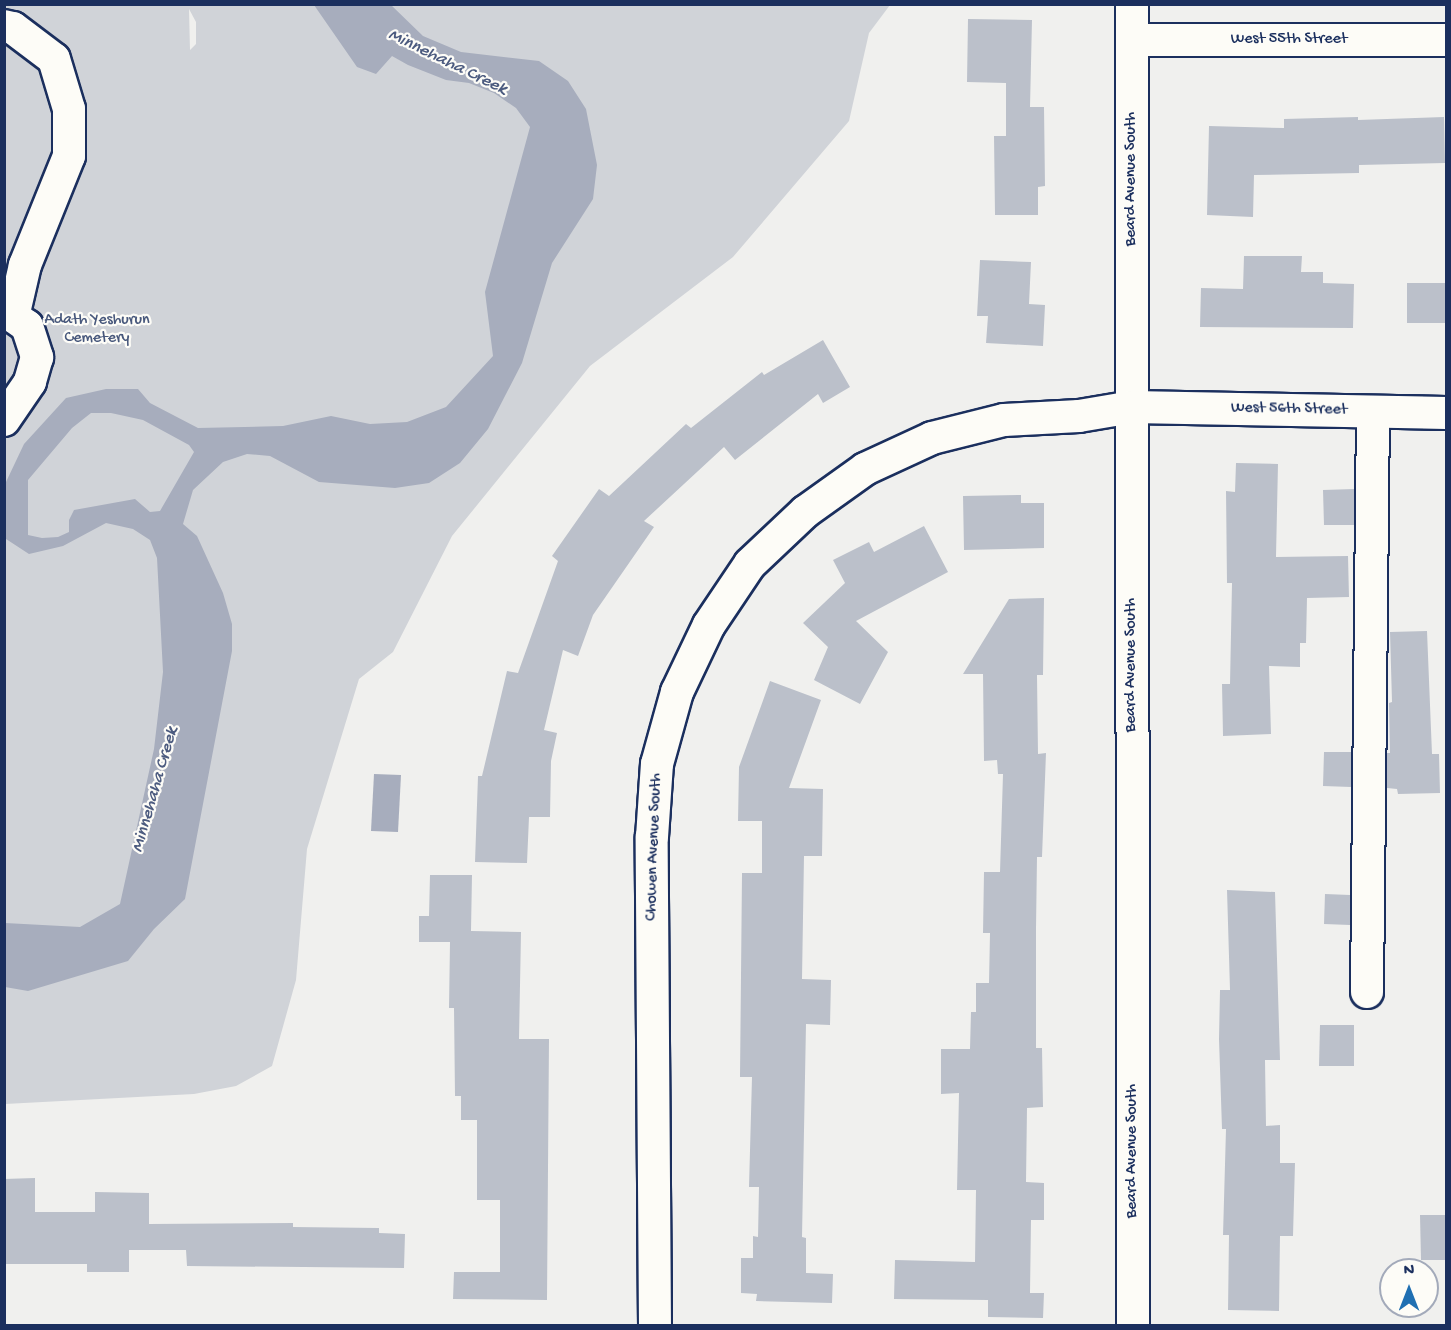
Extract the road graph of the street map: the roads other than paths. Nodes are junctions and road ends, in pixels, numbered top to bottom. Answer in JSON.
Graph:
{"nodes":[{"id":1,"x":1132,"y":4,"type":"edge"},
{"id":2,"x":4,"y":26,"type":"edge"},
{"id":3,"x":1132,"y":40,"type":"junction"},
{"id":4,"x":1446,"y":40,"type":"edge"},
{"id":5,"x":9,"y":314,"type":"edge"},
{"id":6,"x":1132,"y":407,"type":"junction"},
{"id":7,"x":1373,"y":412,"type":"junction"},
{"id":8,"x":1446,"y":413,"type":"edge"},
{"id":9,"x":4,"y":420,"type":"edge"},
{"id":10,"x":1367,"y":992,"type":"dead end"},
{"id":11,"x":655,"y":1326,"type":"edge"},
{"id":12,"x":1133,"y":1326,"type":"edge"}],
"edges":[{"from":1,"to":3,"type":"street","name":"Beard Avenue South"},
{"from":2,"to":5,"type":"street"},
{"from":3,"to":4,"type":"street","name":"West 55th Street"},
{"from":3,"to":6,"type":"street","name":"Beard Avenue South"},
{"from":5,"to":9,"type":"street"},
{"from":6,"to":7,"type":"street","name":"West 56th Street"},
{"from":6,"to":11,"type":"street","name":"Chowen Avenue South"},
{"from":6,"to":12,"type":"street","name":"Beard Avenue South"},
{"from":7,"to":8,"type":"street","name":"West 56th Street"},
{"from":7,"to":10,"type":"street"}]}
